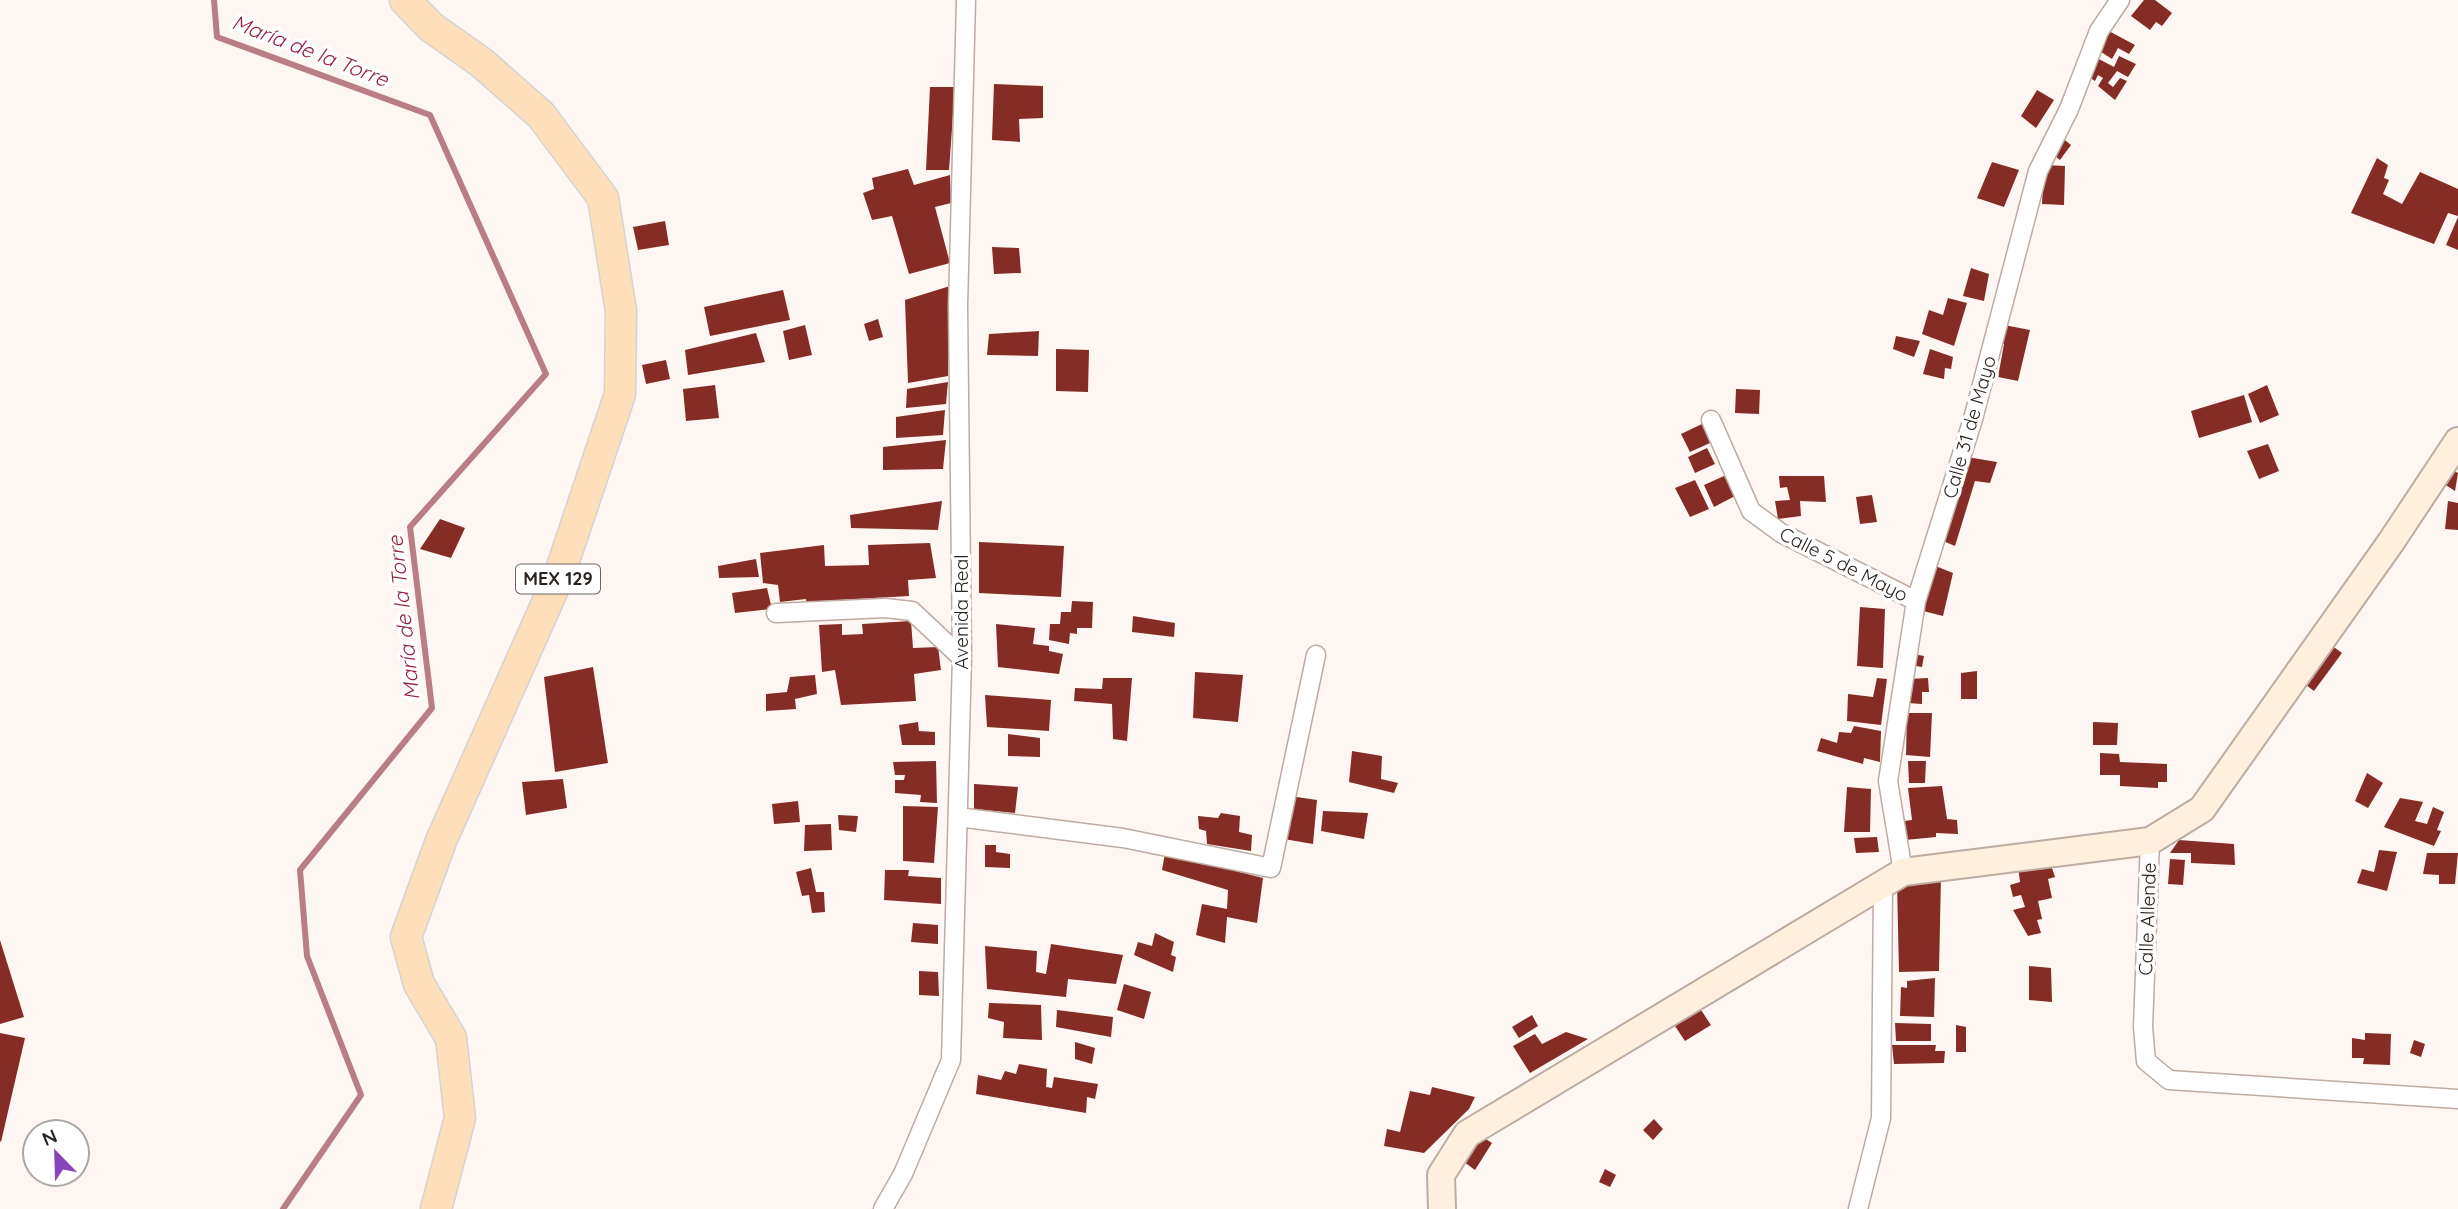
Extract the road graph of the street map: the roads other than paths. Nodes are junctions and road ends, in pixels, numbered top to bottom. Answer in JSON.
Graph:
{"nodes":[{"id":1,"x":405,"y":0,"type":"edge"},
{"id":2,"x":966,"y":0,"type":"edge"},
{"id":3,"x":2120,"y":0,"type":"edge"},
{"id":4,"x":1711,"y":420,"type":"dead end"},
{"id":5,"x":2458,"y":440,"type":"edge"},
{"id":6,"x":1916,"y":601,"type":"junction"},
{"id":7,"x":776,"y":612,"type":"dead end"},
{"id":8,"x":1316,"y":655,"type":"dead end"},
{"id":9,"x":962,"y":658,"type":"junction"},
{"id":10,"x":958,"y":817,"type":"junction"},
{"id":11,"x":2150,"y":841,"type":"junction"},
{"id":12,"x":1893,"y":878,"type":"junction"},
{"id":13,"x":2458,"y":1099,"type":"edge"},
{"id":14,"x":436,"y":1209,"type":"edge"},
{"id":15,"x":883,"y":1209,"type":"edge"},
{"id":16,"x":1442,"y":1209,"type":"edge"},
{"id":17,"x":1858,"y":1209,"type":"edge"}],
"edges":[{"from":1,"to":14,"type":"main road","number":"MEX 129"},
{"from":2,"to":9,"type":"street","name":"Avenida Real"},
{"from":3,"to":6,"type":"street","name":"Calle 31 de Mayo"},
{"from":4,"to":6,"type":"street","name":"Calle 5 de Mayo"},
{"from":5,"to":11,"type":"street","name":"Calle Allende"},
{"from":6,"to":12,"type":"street","name":"Calle 31 de Mayo"},
{"from":7,"to":9,"type":"street"},
{"from":8,"to":10,"type":"street"},
{"from":9,"to":10,"type":"street","name":"Avenida Real"},
{"from":10,"to":15,"type":"street","name":"Avenida Real"},
{"from":11,"to":12,"type":"street"},
{"from":11,"to":13,"type":"street","name":"Calle Allende"},
{"from":12,"to":16,"type":"street"},
{"from":12,"to":17,"type":"street","name":"Calle 31 de Mayo"}]}
